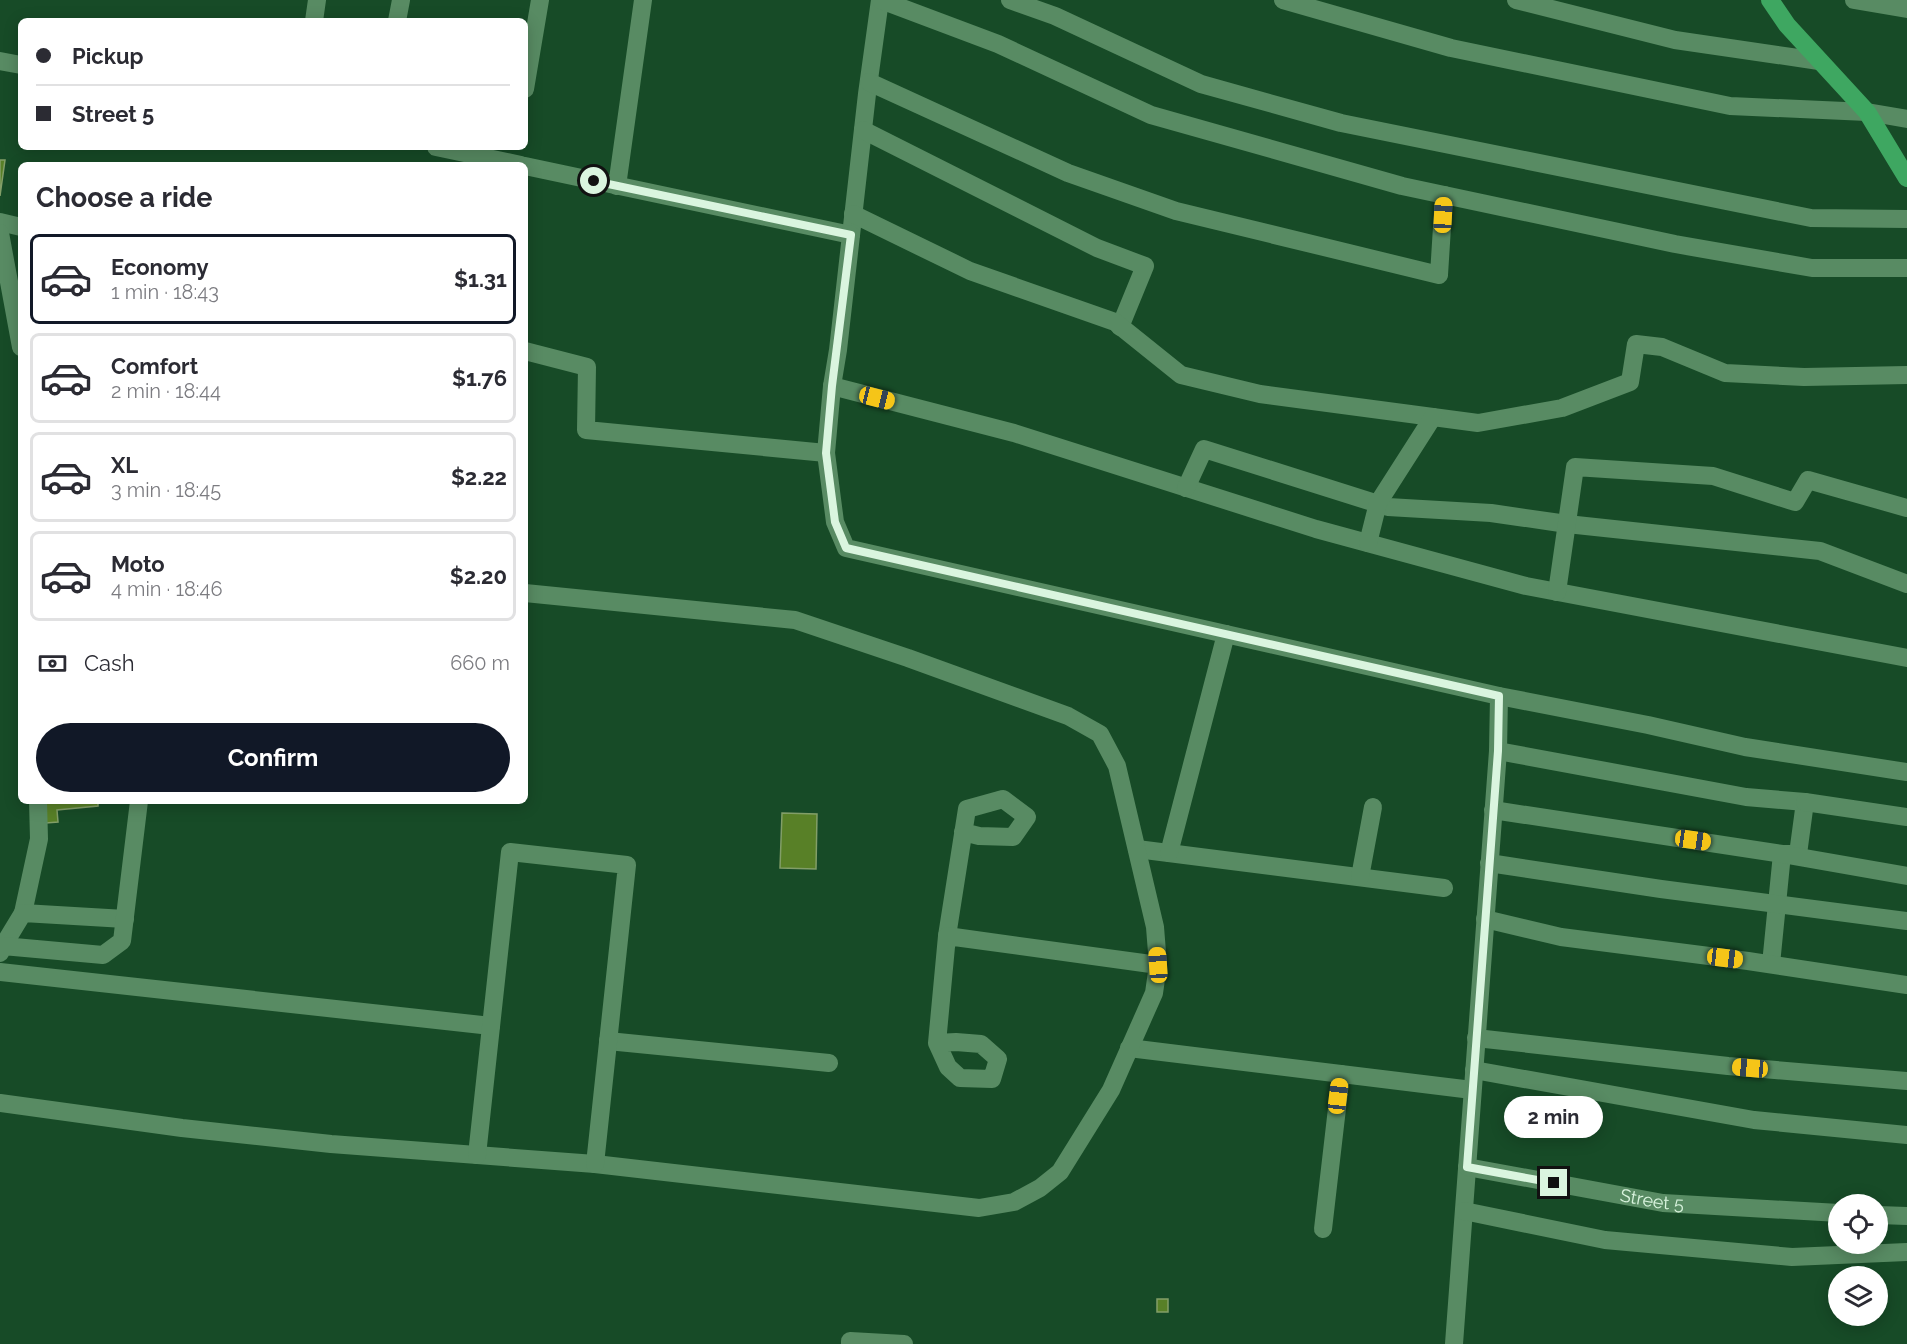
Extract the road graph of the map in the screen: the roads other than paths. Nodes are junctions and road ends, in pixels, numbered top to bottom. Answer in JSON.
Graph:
{"nodes":[{"id":1,"x":316,"y":0,"type":"edge"},
{"id":2,"x":401,"y":0,"type":"edge"},
{"id":3,"x":540,"y":0,"type":"edge"},
{"id":4,"x":643,"y":0,"type":"edge"},
{"id":5,"x":881,"y":0,"type":"edge"},
{"id":6,"x":1011,"y":0,"type":"edge"},
{"id":7,"x":1283,"y":0,"type":"edge"},
{"id":8,"x":1516,"y":0,"type":"edge"},
{"id":9,"x":1770,"y":0,"type":"edge"},
{"id":10,"x":1854,"y":0,"type":"edge"},
{"id":11,"x":1907,"y":9,"type":"edge"},
{"id":12,"x":314,"y":18,"type":"edge"},
{"id":13,"x":398,"y":18,"type":"edge"},
{"id":14,"x":0,"y":61,"type":"edge"},
{"id":15,"x":1819,"y":61,"type":"junction"},
{"id":16,"x":18,"y":64,"type":"edge"},
{"id":17,"x":528,"y":70,"type":"edge"},
{"id":18,"x":869,"y":82,"type":"junction"},
{"id":19,"x":1867,"y":112,"type":"junction"},
{"id":20,"x":1907,"y":119,"type":"edge"},
{"id":21,"x":863,"y":130,"type":"junction"},
{"id":22,"x":455,"y":150,"type":"edge"},
{"id":23,"x":518,"y":160,"type":"edge"},
{"id":24,"x":528,"y":163,"type":"edge"},
{"id":25,"x":1907,"y":178,"type":"edge"},
{"id":26,"x":617,"y":186,"type":"junction"},
{"id":27,"x":1444,"y":195,"type":"junction"},
{"id":28,"x":854,"y":214,"type":"junction"},
{"id":29,"x":1907,"y":219,"type":"edge"},
{"id":30,"x":0,"y":222,"type":"edge"},
{"id":31,"x":18,"y":226,"type":"edge"},
{"id":32,"x":0,"y":233,"type":"edge"},
{"id":33,"x":851,"y":235,"type":"junction"},
{"id":34,"x":1907,"y":268,"type":"edge"},
{"id":35,"x":1120,"y":327,"type":"junction"},
{"id":36,"x":18,"y":330,"type":"edge"},
{"id":37,"x":528,"y":352,"type":"edge"},
{"id":38,"x":1907,"y":375,"type":"edge"},
{"id":39,"x":832,"y":386,"type":"junction"},
{"id":40,"x":1433,"y":417,"type":"junction"},
{"id":41,"x":826,"y":453,"type":"junction"},
{"id":42,"x":1186,"y":488,"type":"junction"},
{"id":43,"x":1378,"y":503,"type":"junction"},
{"id":44,"x":1907,"y":508,"type":"edge"},
{"id":45,"x":1567,"y":524,"type":"junction"},
{"id":46,"x":1368,"y":543,"type":"junction"},
{"id":47,"x":1907,"y":584,"type":"edge"},
{"id":48,"x":1557,"y":592,"type":"junction"},
{"id":49,"x":528,"y":593,"type":"edge"},
{"id":50,"x":1226,"y":634,"type":"junction"},
{"id":51,"x":1907,"y":658,"type":"edge"},
{"id":52,"x":1499,"y":696,"type":"junction"},
{"id":53,"x":1498,"y":751,"type":"junction"},
{"id":54,"x":1907,"y":772,"type":"edge"},
{"id":55,"x":1805,"y":802,"type":"junction"},
{"id":56,"x":38,"y":804,"type":"edge"},
{"id":57,"x":140,"y":804,"type":"edge"},
{"id":58,"x":1373,"y":807,"type":"dead end"},
{"id":59,"x":1493,"y":810,"type":"junction"},
{"id":60,"x":1907,"y":817,"type":"edge"},
{"id":61,"x":963,"y":832,"type":"dead end"},
{"id":62,"x":1137,"y":849,"type":"junction"},
{"id":63,"x":1169,"y":853,"type":"junction"},
{"id":64,"x":1782,"y":854,"type":"junction"},
{"id":65,"x":1489,"y":863,"type":"junction"},
{"id":66,"x":1907,"y":876,"type":"edge"},
{"id":67,"x":1360,"y":877,"type":"junction"},
{"id":68,"x":1444,"y":888,"type":"dead end"},
{"id":69,"x":1777,"y":903,"type":"junction"},
{"id":70,"x":23,"y":913,"type":"junction"},
{"id":71,"x":125,"y":919,"type":"junction"},
{"id":72,"x":1485,"y":919,"type":"junction"},
{"id":73,"x":1907,"y":921,"type":"edge"},
{"id":74,"x":947,"y":936,"type":"junction"},
{"id":75,"x":2,"y":950,"type":"edge"},
{"id":76,"x":1771,"y":964,"type":"junction"},
{"id":77,"x":1158,"y":965,"type":"junction"},
{"id":78,"x":0,"y":972,"type":"edge"},
{"id":79,"x":1907,"y":985,"type":"edge"},
{"id":80,"x":491,"y":1026,"type":"junction"},
{"id":81,"x":1476,"y":1038,"type":"junction"},
{"id":82,"x":608,"y":1041,"type":"junction"},
{"id":83,"x":937,"y":1044,"type":"dead end"},
{"id":84,"x":1129,"y":1048,"type":"junction"},
{"id":85,"x":829,"y":1063,"type":"dead end"},
{"id":86,"x":1474,"y":1070,"type":"junction"},
{"id":87,"x":1341,"y":1074,"type":"junction"},
{"id":88,"x":1907,"y":1081,"type":"edge"},
{"id":89,"x":1472,"y":1090,"type":"junction"},
{"id":90,"x":0,"y":1103,"type":"edge"},
{"id":91,"x":1907,"y":1135,"type":"edge"},
{"id":92,"x":477,"y":1155,"type":"junction"},
{"id":93,"x":595,"y":1164,"type":"junction"},
{"id":94,"x":1467,"y":1167,"type":"junction"},
{"id":95,"x":1464,"y":1211,"type":"junction"},
{"id":96,"x":1828,"y":1212,"type":"edge"},
{"id":97,"x":1888,"y":1215,"type":"edge"},
{"id":98,"x":1907,"y":1216,"type":"edge"},
{"id":99,"x":1323,"y":1229,"type":"dead end"},
{"id":100,"x":1907,"y":1252,"type":"edge"},
{"id":101,"x":849,"y":1344,"type":"edge"},
{"id":102,"x":904,"y":1344,"type":"edge"},
{"id":103,"x":1454,"y":1344,"type":"edge"}],
"edges":[{"from":1,"to":12,"type":"street"},
{"from":2,"to":13,"type":"street"},
{"from":3,"to":17,"type":"street"},
{"from":4,"to":26,"type":"street"},
{"from":5,"to":18,"type":"street"},
{"from":5,"to":27,"type":"street"},
{"from":6,"to":29,"type":"street"},
{"from":7,"to":19,"type":"street"},
{"from":8,"to":15,"type":"street"},
{"from":9,"to":15,"type":"main road"},
{"from":10,"to":11,"type":"street"},
{"from":14,"to":16,"type":"street"},
{"from":15,"to":19,"type":"main road"},
{"from":18,"to":21,"type":"street"},
{"from":18,"to":27,"type":"street"},
{"from":19,"to":20,"type":"street"},
{"from":19,"to":25,"type":"main road"},
{"from":21,"to":28,"type":"street"},
{"from":21,"to":35,"type":"street"},
{"from":22,"to":23,"type":"street"},
{"from":24,"to":26,"type":"street"},
{"from":26,"to":33,"type":"street"},
{"from":27,"to":34,"type":"street"},
{"from":28,"to":33,"type":"street"},
{"from":28,"to":35,"type":"street"},
{"from":30,"to":31,"type":"street"},
{"from":32,"to":36,"type":"street"},
{"from":33,"to":39,"type":"street"},
{"from":35,"to":40,"type":"street"},
{"from":37,"to":41,"type":"street"},
{"from":38,"to":40,"type":"street"},
{"from":39,"to":41,"type":"street"},
{"from":39,"to":42,"type":"street"},
{"from":40,"to":43,"type":"street"},
{"from":41,"to":50,"type":"street"},
{"from":42,"to":43,"type":"street"},
{"from":42,"to":46,"type":"street"},
{"from":43,"to":45,"type":"street"},
{"from":43,"to":46,"type":"street"},
{"from":44,"to":45,"type":"street"},
{"from":45,"to":47,"type":"street"},
{"from":45,"to":48,"type":"street"},
{"from":46,"to":48,"type":"street"},
{"from":48,"to":51,"type":"street"},
{"from":49,"to":62,"type":"street"},
{"from":50,"to":52,"type":"street"},
{"from":50,"to":63,"type":"street"},
{"from":52,"to":53,"type":"street"},
{"from":52,"to":54,"type":"street"},
{"from":53,"to":55,"type":"street"},
{"from":53,"to":59,"type":"street"},
{"from":55,"to":60,"type":"street"},
{"from":55,"to":64,"type":"street"},
{"from":56,"to":70,"type":"street"},
{"from":57,"to":71,"type":"street"},
{"from":58,"to":67,"type":"street"},
{"from":59,"to":64,"type":"street"},
{"from":59,"to":65,"type":"street"},
{"from":61,"to":74,"type":"street"},
{"from":62,"to":63,"type":"street"},
{"from":62,"to":77,"type":"street"},
{"from":63,"to":67,"type":"street"},
{"from":64,"to":66,"type":"street"},
{"from":64,"to":69,"type":"street"},
{"from":65,"to":69,"type":"street"},
{"from":65,"to":72,"type":"street"},
{"from":67,"to":68,"type":"street"},
{"from":69,"to":73,"type":"street"},
{"from":69,"to":76,"type":"street"},
{"from":70,"to":71,"type":"street"},
{"from":70,"to":75,"type":"street"},
{"from":71,"to":75,"type":"street"},
{"from":72,"to":76,"type":"street"},
{"from":72,"to":81,"type":"street"},
{"from":74,"to":77,"type":"street"},
{"from":74,"to":83,"type":"street"},
{"from":76,"to":79,"type":"street"},
{"from":77,"to":84,"type":"street"},
{"from":78,"to":80,"type":"street"},
{"from":80,"to":82,"type":"street"},
{"from":80,"to":92,"type":"street"},
{"from":81,"to":86,"type":"street"},
{"from":81,"to":88,"type":"street"},
{"from":82,"to":85,"type":"street"},
{"from":82,"to":93,"type":"street"},
{"from":84,"to":87,"type":"street"},
{"from":84,"to":93,"type":"street"},
{"from":86,"to":89,"type":"street"},
{"from":86,"to":91,"type":"street"},
{"from":87,"to":89,"type":"street"},
{"from":87,"to":99,"type":"street"},
{"from":89,"to":94,"type":"street"},
{"from":90,"to":92,"type":"street"},
{"from":92,"to":93,"type":"street"},
{"from":94,"to":95,"type":"street"},
{"from":94,"to":96,"type":"street","name":"Street 5"},
{"from":95,"to":100,"type":"street"},
{"from":95,"to":103,"type":"street"},
{"from":97,"to":98,"type":"street"},
{"from":101,"to":102,"type":"street"}]}
